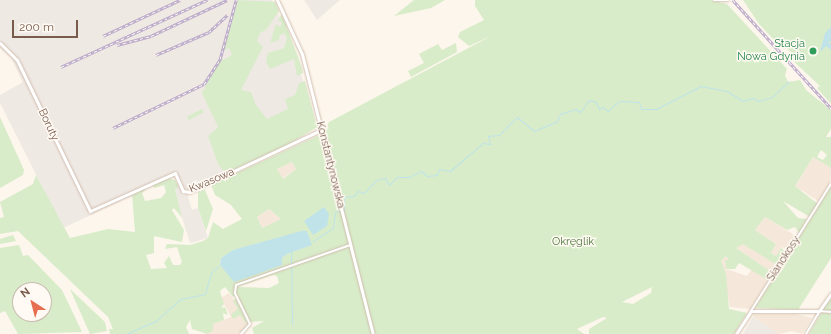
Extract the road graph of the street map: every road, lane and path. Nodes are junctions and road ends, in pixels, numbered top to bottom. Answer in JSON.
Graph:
{"nodes":[{"id":1,"x":277,"y":0,"type":"edge"},
{"id":2,"x":714,"y":0,"type":"edge"},
{"id":3,"x":728,"y":0,"type":"edge"},
{"id":4,"x":0,"y":43,"type":"edge"},
{"id":5,"x":322,"y":130,"type":"junction"},
{"id":6,"x":831,"y":184,"type":"edge"},
{"id":7,"x":90,"y":211,"type":"joint"},
{"id":8,"x":350,"y":245,"type":"junction"},
{"id":9,"x":831,"y":294,"type":"edge"},
{"id":10,"x":751,"y":311,"type":"junction"},
{"id":11,"x":820,"y":311,"type":"junction"},
{"id":12,"x":831,"y":312,"type":"edge"},
{"id":13,"x":241,"y":334,"type":"edge"},
{"id":14,"x":373,"y":334,"type":"edge"},
{"id":15,"x":736,"y":334,"type":"edge"},
{"id":16,"x":806,"y":334,"type":"edge"}],
"edges":[{"from":1,"to":5,"type":"street","name":"Konstantynowska"},
{"from":2,"to":3,"type":"street"},
{"from":4,"to":7,"type":"street","name":"Boruty"},
{"from":5,"to":7,"type":"street","name":"Kwasowa"},
{"from":5,"to":8,"type":"street","name":"Konstantynowska"},
{"from":6,"to":10,"type":"street","name":"Sianokosy"},
{"from":8,"to":13,"type":"street"},
{"from":8,"to":14,"type":"street","name":"Konstantynowska"},
{"from":9,"to":11,"type":"street"},
{"from":10,"to":11,"type":"street"},
{"from":10,"to":15,"type":"street","name":"Sianokosy"},
{"from":11,"to":12,"type":"street"},
{"from":11,"to":16,"type":"street"}]}
